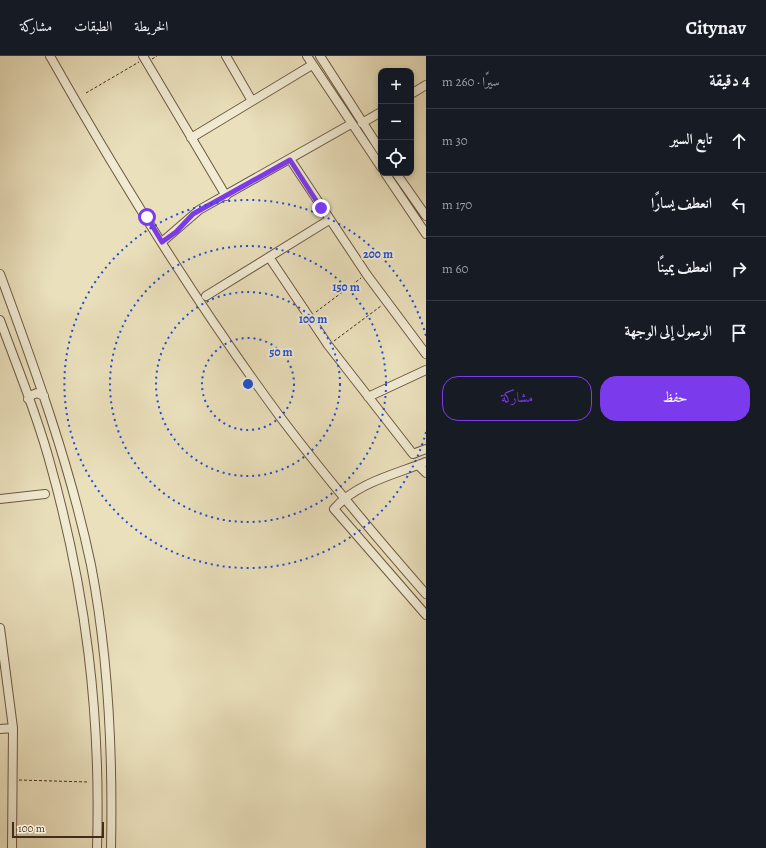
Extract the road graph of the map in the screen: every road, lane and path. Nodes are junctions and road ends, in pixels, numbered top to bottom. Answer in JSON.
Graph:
{"nodes":[{"id":1,"x":50,"y":56,"type":"edge"},
{"id":2,"x":226,"y":56,"type":"edge"},
{"id":3,"x":307,"y":56,"type":"edge"},
{"id":4,"x":320,"y":56,"type":"edge"},
{"id":5,"x":144,"y":57,"type":"edge"},
{"id":6,"x":312,"y":65,"type":"junction"},
{"id":7,"x":426,"y":86,"type":"edge"},
{"id":8,"x":414,"y":92,"type":"edge"},
{"id":9,"x":86,"y":93,"type":"dead end"},
{"id":10,"x":252,"y":101,"type":"junction"},
{"id":11,"x":378,"y":114,"type":"edge"},
{"id":12,"x":362,"y":123,"type":"junction"},
{"id":13,"x":351,"y":124,"type":"junction"},
{"id":14,"x":191,"y":138,"type":"junction"},
{"id":15,"x":378,"y":147,"type":"edge"},
{"id":16,"x":290,"y":160,"type":"junction"},
{"id":17,"x":378,"y":163,"type":"edge"},
{"id":18,"x":387,"y":176,"type":"edge"},
{"id":19,"x":398,"y":176,"type":"edge"},
{"id":20,"x":226,"y":196,"type":"junction"},
{"id":21,"x":426,"y":216,"type":"edge"},
{"id":22,"x":329,"y":220,"type":"junction"},
{"id":23,"x":426,"y":234,"type":"edge"},
{"id":24,"x":162,"y":242,"type":"junction"},
{"id":25,"x":269,"y":258,"type":"junction"},
{"id":26,"x":0,"y":274,"type":"edge"},
{"id":27,"x":367,"y":274,"type":"junction"},
{"id":28,"x":206,"y":296,"type":"dead end"},
{"id":29,"x":386,"y":302,"type":"junction"},
{"id":30,"x":309,"y":317,"type":"junction"},
{"id":31,"x":0,"y":320,"type":"edge"},
{"id":32,"x":328,"y":345,"type":"junction"},
{"id":33,"x":426,"y":354,"type":"edge"},
{"id":34,"x":426,"y":370,"type":"edge"},
{"id":35,"x":38,"y":379,"type":"junction"},
{"id":36,"x":23,"y":386,"type":"junction"},
{"id":37,"x":44,"y":396,"type":"junction"},
{"id":38,"x":368,"y":397,"type":"junction"},
{"id":39,"x":28,"y":399,"type":"junction"},
{"id":40,"x":426,"y":449,"type":"edge"},
{"id":41,"x":422,"y":463,"type":"edge"},
{"id":42,"x":426,"y":473,"type":"edge"},
{"id":43,"x":45,"y":494,"type":"dead end"},
{"id":44,"x":344,"y":497,"type":"junction"},
{"id":45,"x":0,"y":499,"type":"edge"},
{"id":46,"x":426,"y":594,"type":"edge"},
{"id":47,"x":426,"y":615,"type":"edge"},
{"id":48,"x":0,"y":628,"type":"edge"},
{"id":49,"x":2,"y":652,"type":"edge"},
{"id":50,"x":12,"y":728,"type":"junction"},
{"id":51,"x":0,"y":730,"type":"edge"},
{"id":52,"x":14,"y":779,"type":"junction"},
{"id":53,"x":88,"y":782,"type":"dead end"},
{"id":54,"x":12,"y":848,"type":"edge"},
{"id":55,"x":97,"y":848,"type":"edge"},
{"id":56,"x":111,"y":848,"type":"edge"}],
"edges":[{"from":1,"to":24,"type":"street"},
{"from":2,"to":10,"type":"street"},
{"from":3,"to":6,"type":"street"},
{"from":4,"to":12,"type":"street"},
{"from":5,"to":9,"type":"path"},
{"from":5,"to":14,"type":"street"},
{"from":6,"to":10,"type":"street"},
{"from":6,"to":13,"type":"street"},
{"from":7,"to":8,"type":"street"},
{"from":10,"to":14,"type":"street"},
{"from":11,"to":12,"type":"street"},
{"from":12,"to":15,"type":"street"},
{"from":13,"to":16,"type":"street"},
{"from":13,"to":17,"type":"street"},
{"from":14,"to":20,"type":"street"},
{"from":16,"to":20,"type":"street"},
{"from":16,"to":22,"type":"street"},
{"from":18,"to":23,"type":"street"},
{"from":19,"to":21,"type":"street"},
{"from":20,"to":24,"type":"street"},
{"from":22,"to":25,"type":"street"},
{"from":22,"to":27,"type":"street"},
{"from":24,"to":44,"type":"street"},
{"from":25,"to":28,"type":"street"},
{"from":25,"to":30,"type":"street"},
{"from":26,"to":35,"type":"street"},
{"from":27,"to":29,"type":"street"},
{"from":27,"to":30,"type":"path"},
{"from":29,"to":32,"type":"path"},
{"from":29,"to":33,"type":"street"},
{"from":30,"to":32,"type":"street"},
{"from":31,"to":36,"type":"street"},
{"from":32,"to":38,"type":"street"},
{"from":34,"to":38,"type":"street"},
{"from":35,"to":36,"type":"street"},
{"from":35,"to":37,"type":"street"},
{"from":36,"to":39,"type":"street"},
{"from":37,"to":39,"type":"street"},
{"from":37,"to":56,"type":"street"},
{"from":38,"to":40,"type":"street"},
{"from":39,"to":55,"type":"street"},
{"from":41,"to":42,"type":"street"},
{"from":41,"to":44,"type":"street"},
{"from":43,"to":45,"type":"street"},
{"from":44,"to":46,"type":"street"},
{"from":44,"to":47,"type":"street"},
{"from":48,"to":49,"type":"street"},
{"from":49,"to":50,"type":"street"},
{"from":50,"to":51,"type":"street"},
{"from":50,"to":52,"type":"street"},
{"from":52,"to":53,"type":"path"},
{"from":52,"to":54,"type":"street"}]}
